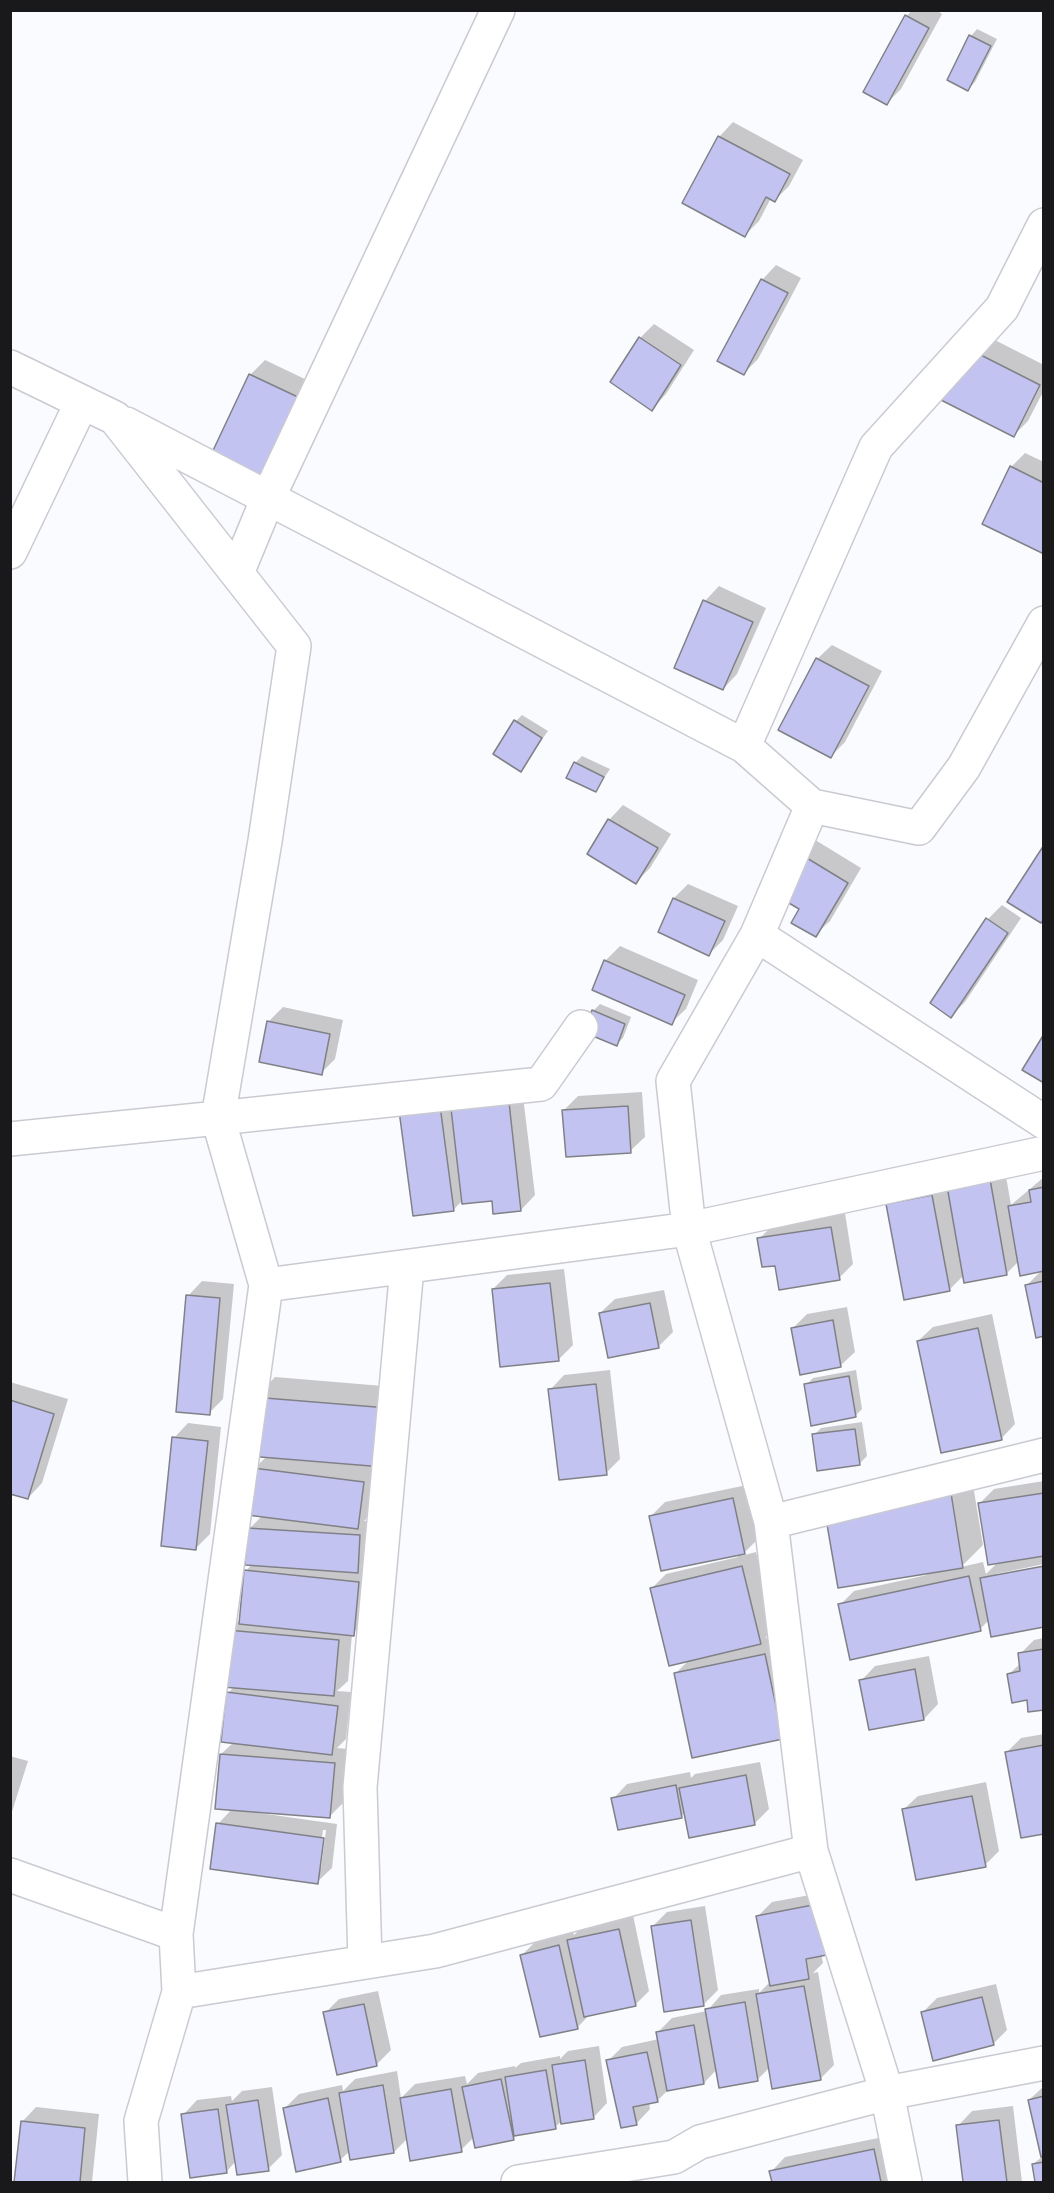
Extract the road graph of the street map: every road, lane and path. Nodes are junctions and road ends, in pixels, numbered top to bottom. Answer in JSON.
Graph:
{"nodes":[{"id":1,"x":498,"y":10,"type":"edge"},
{"id":2,"x":1044,"y":225,"type":"edge"},
{"id":3,"x":10,"y":367,"type":"edge"},
{"id":4,"x":82,"y":402,"type":"junction"},
{"id":5,"x":115,"y":418,"type":"junction"},
{"id":6,"x":268,"y":498,"type":"junction"},
{"id":7,"x":10,"y":552,"type":"edge"},
{"id":8,"x":237,"y":573,"type":"junction"},
{"id":9,"x":1044,"y":623,"type":"edge"},
{"id":10,"x":744,"y":746,"type":"junction"},
{"id":11,"x":812,"y":806,"type":"junction"},
{"id":12,"x":757,"y":935,"type":"junction"},
{"id":13,"x":580,"y":1027,"type":"dead end"},
{"id":14,"x":218,"y":1118,"type":"junction"},
{"id":15,"x":1044,"y":1122,"type":"edge"},
{"id":16,"x":10,"y":1139,"type":"edge"},
{"id":17,"x":1044,"y":1153,"type":"edge"},
{"id":18,"x":689,"y":1229,"type":"junction"},
{"id":19,"x":407,"y":1267,"type":"junction"},
{"id":20,"x":266,"y":1285,"type":"junction"},
{"id":21,"x":1044,"y":1455,"type":"edge"},
{"id":22,"x":771,"y":1522,"type":"junction"},
{"id":23,"x":811,"y":1851,"type":"junction"},
{"id":24,"x":10,"y":1875,"type":"edge"},
{"id":25,"x":176,"y":1934,"type":"junction"},
{"id":26,"x":365,"y":1962,"type":"junction"},
{"id":27,"x":179,"y":1992,"type":"junction"},
{"id":28,"x":1044,"y":2063,"type":"edge"},
{"id":29,"x":886,"y":2093,"type":"junction"},
{"id":30,"x":676,"y":2170,"type":"edge"},
{"id":31,"x":146,"y":2182,"type":"edge"},
{"id":32,"x":519,"y":2182,"type":"edge"},
{"id":33,"x":905,"y":2182,"type":"edge"}],
"edges":[{"from":1,"to":6,"type":"street"},
{"from":2,"to":10,"type":"street"},
{"from":3,"to":4,"type":"street"},
{"from":4,"to":5,"type":"street"},
{"from":4,"to":7,"type":"street"},
{"from":5,"to":6,"type":"street"},
{"from":5,"to":8,"type":"street"},
{"from":6,"to":8,"type":"street"},
{"from":6,"to":10,"type":"street"},
{"from":8,"to":14,"type":"street"},
{"from":9,"to":11,"type":"street"},
{"from":10,"to":11,"type":"street"},
{"from":11,"to":12,"type":"street"},
{"from":12,"to":15,"type":"street"},
{"from":12,"to":18,"type":"street"},
{"from":13,"to":14,"type":"street"},
{"from":14,"to":16,"type":"street"},
{"from":14,"to":20,"type":"street"},
{"from":17,"to":18,"type":"street"},
{"from":18,"to":19,"type":"street"},
{"from":18,"to":22,"type":"street"},
{"from":19,"to":20,"type":"street"},
{"from":19,"to":26,"type":"street"},
{"from":20,"to":25,"type":"street"},
{"from":21,"to":22,"type":"street"},
{"from":22,"to":23,"type":"street"},
{"from":23,"to":26,"type":"street"},
{"from":23,"to":29,"type":"street"},
{"from":24,"to":25,"type":"street"},
{"from":25,"to":27,"type":"street"},
{"from":26,"to":27,"type":"street"},
{"from":27,"to":31,"type":"street"},
{"from":28,"to":29,"type":"street"},
{"from":29,"to":30,"type":"street"},
{"from":29,"to":33,"type":"street"},
{"from":30,"to":32,"type":"street"}]}
